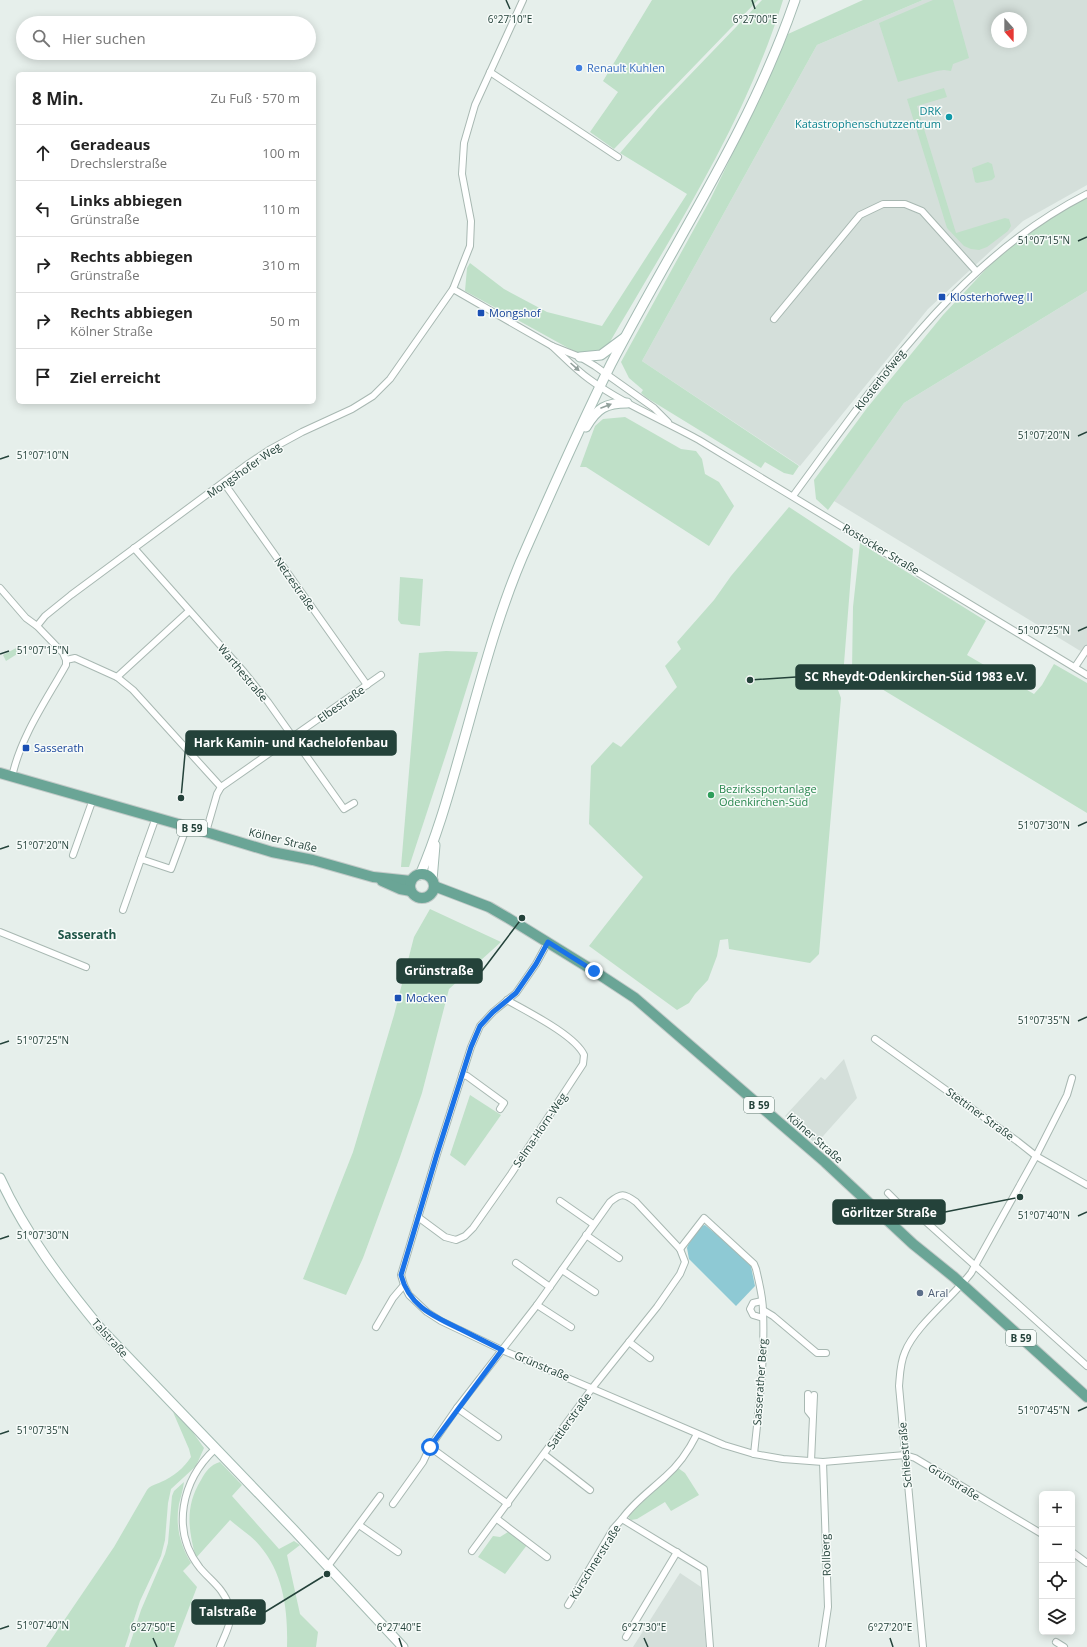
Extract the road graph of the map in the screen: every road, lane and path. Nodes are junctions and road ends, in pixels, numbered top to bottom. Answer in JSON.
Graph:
{"nodes":[{"id":1,"x":523,"y":0,"type":"edge"},
{"id":2,"x":795,"y":0,"type":"edge"},
{"id":3,"x":490,"y":72,"type":"junction"},
{"id":4,"x":618,"y":157,"type":"dead end"},
{"id":5,"x":1087,"y":194,"type":"edge"},
{"id":6,"x":976,"y":271,"type":"junction"},
{"id":7,"x":453,"y":289,"type":"junction"},
{"id":8,"x":774,"y":319,"type":"dead end"},
{"id":9,"x":626,"y":336,"type":"junction"},
{"id":10,"x":552,"y":346,"type":"junction"},
{"id":11,"x":580,"y":357,"type":"junction"},
{"id":12,"x":607,"y":373,"type":"junction"},
{"id":13,"x":600,"y":387,"type":"junction"},
{"id":14,"x":627,"y":402,"type":"junction"},
{"id":15,"x":673,"y":426,"type":"junction"},
{"id":16,"x":560,"y":471,"type":"junction"},
{"id":17,"x":224,"y":483,"type":"junction"},
{"id":18,"x":793,"y":496,"type":"junction"},
{"id":19,"x":134,"y":548,"type":"junction"},
{"id":20,"x":0,"y":588,"type":"edge"},
{"id":21,"x":189,"y":610,"type":"junction"},
{"id":22,"x":37,"y":626,"type":"junction"},
{"id":23,"x":1087,"y":649,"type":"edge"},
{"id":24,"x":66,"y":660,"type":"junction"},
{"id":25,"x":1075,"y":667,"type":"junction"},
{"id":26,"x":381,"y":675,"type":"dead end"},
{"id":27,"x":1087,"y":675,"type":"edge"},
{"id":28,"x":117,"y":677,"type":"junction"},
{"id":29,"x":367,"y":685,"type":"junction"},
{"id":30,"x":294,"y":738,"type":"junction"},
{"id":31,"x":0,"y":773,"type":"edge"},
{"id":32,"x":12,"y":777,"type":"junction"},
{"id":33,"x":221,"y":787,"type":"junction"},
{"id":34,"x":93,"y":799,"type":"junction"},
{"id":35,"x":354,"y":803,"type":"dead end"},
{"id":36,"x":156,"y":817,"type":"junction"},
{"id":37,"x":187,"y":826,"type":"junction"},
{"id":38,"x":206,"y":832,"type":"junction"},
{"id":39,"x":436,"y":838,"type":"junction"},
{"id":40,"x":73,"y":855,"type":"dead end"},
{"id":41,"x":140,"y":859,"type":"junction"},
{"id":42,"x":373,"y":877,"type":"junction"},
{"id":43,"x":415,"y":878,"type":"junction"},
{"id":44,"x":433,"y":883,"type":"junction"},
{"id":45,"x":411,"y":891,"type":"junction"},
{"id":46,"x":430,"y":896,"type":"junction"},
{"id":47,"x":489,"y":907,"type":"junction"},
{"id":48,"x":123,"y":910,"type":"dead end"},
{"id":49,"x":0,"y":932,"type":"edge"},
{"id":50,"x":548,"y":942,"type":"junction"},
{"id":51,"x":86,"y":967,"type":"dead end"},
{"id":52,"x":507,"y":1000,"type":"junction"},
{"id":53,"x":874,"y":1039,"type":"dead end"},
{"id":54,"x":462,"y":1075,"type":"junction"},
{"id":55,"x":1072,"y":1078,"type":"dead end"},
{"id":56,"x":500,"y":1109,"type":"dead end"},
{"id":57,"x":1036,"y":1156,"type":"junction"},
{"id":58,"x":0,"y":1178,"type":"edge"},
{"id":59,"x":1087,"y":1185,"type":"edge"},
{"id":60,"x":888,"y":1193,"type":"dead end"},
{"id":61,"x":560,"y":1201,"type":"dead end"},
{"id":62,"x":418,"y":1217,"type":"junction"},
{"id":63,"x":593,"y":1224,"type":"junction"},
{"id":64,"x":586,"y":1235,"type":"junction"},
{"id":65,"x":680,"y":1249,"type":"junction"},
{"id":66,"x":619,"y":1258,"type":"dead end"},
{"id":67,"x":516,"y":1263,"type":"dead end"},
{"id":68,"x":976,"y":1266,"type":"junction"},
{"id":69,"x":562,"y":1270,"type":"junction"},
{"id":70,"x":962,"y":1284,"type":"junction"},
{"id":71,"x":404,"y":1285,"type":"junction"},
{"id":72,"x":550,"y":1287,"type":"junction"},
{"id":73,"x":595,"y":1292,"type":"dead end"},
{"id":74,"x":762,"y":1300,"type":"junction"},
{"id":75,"x":537,"y":1305,"type":"junction"},
{"id":76,"x":763,"y":1310,"type":"junction"},
{"id":77,"x":763,"y":1318,"type":"junction"},
{"id":78,"x":376,"y":1327,"type":"dead end"},
{"id":79,"x":571,"y":1328,"type":"dead end"},
{"id":80,"x":629,"y":1342,"type":"junction"},
{"id":81,"x":502,"y":1350,"type":"junction"},
{"id":82,"x":826,"y":1353,"type":"dead end"},
{"id":83,"x":650,"y":1358,"type":"dead end"},
{"id":84,"x":1087,"y":1366,"type":"edge"},
{"id":85,"x":593,"y":1388,"type":"junction"},
{"id":86,"x":811,"y":1394,"type":"dead end"},
{"id":87,"x":1087,"y":1397,"type":"edge"},
{"id":88,"x":457,"y":1408,"type":"junction"},
{"id":89,"x":697,"y":1434,"type":"junction"},
{"id":90,"x":498,"y":1437,"type":"dead end"},
{"id":91,"x":430,"y":1447,"type":"junction"},
{"id":92,"x":215,"y":1449,"type":"junction"},
{"id":93,"x":754,"y":1454,"type":"junction"},
{"id":94,"x":545,"y":1455,"type":"junction"},
{"id":95,"x":906,"y":1455,"type":"junction"},
{"id":96,"x":811,"y":1461,"type":"junction"},
{"id":97,"x":823,"y":1462,"type":"junction"},
{"id":98,"x":590,"y":1490,"type":"dead end"},
{"id":99,"x":380,"y":1496,"type":"dead end"},
{"id":100,"x":393,"y":1504,"type":"dead end"},
{"id":101,"x":508,"y":1504,"type":"junction"},
{"id":102,"x":497,"y":1519,"type":"junction"},
{"id":103,"x":622,"y":1519,"type":"junction"},
{"id":104,"x":359,"y":1525,"type":"junction"},
{"id":105,"x":1039,"y":1532,"type":"edge"},
{"id":106,"x":398,"y":1552,"type":"dead end"},
{"id":107,"x":472,"y":1552,"type":"dead end"},
{"id":108,"x":677,"y":1552,"type":"junction"},
{"id":109,"x":1075,"y":1554,"type":"edge"},
{"id":110,"x":547,"y":1557,"type":"dead end"},
{"id":111,"x":1087,"y":1563,"type":"edge"},
{"id":112,"x":328,"y":1566,"type":"junction"},
{"id":113,"x":568,"y":1605,"type":"dead end"},
{"id":114,"x":626,"y":1637,"type":"dead end"},
{"id":115,"x":1056,"y":1642,"type":"dead end"},
{"id":116,"x":220,"y":1647,"type":"edge"},
{"id":117,"x":403,"y":1647,"type":"edge"},
{"id":118,"x":710,"y":1647,"type":"edge"},
{"id":119,"x":822,"y":1647,"type":"edge"},
{"id":120,"x":923,"y":1647,"type":"edge"},
{"id":121,"x":1064,"y":1647,"type":"edge"}],
"edges":[{"from":1,"to":3,"type":"street"},
{"from":2,"to":9,"type":"main road"},
{"from":3,"to":4,"type":"street"},
{"from":3,"to":7,"type":"street"},
{"from":5,"to":6,"type":"street","name":"Klosterhofweg"},
{"from":6,"to":8,"type":"street"},
{"from":6,"to":18,"type":"street","name":"Klosterhofweg"},
{"from":7,"to":10,"type":"street"},
{"from":7,"to":17,"type":"street","name":"Mongshofer Weg"},
{"from":9,"to":11,"type":"main road"},
{"from":9,"to":12,"type":"main road"},
{"from":10,"to":11,"type":"street","name":"Rostocker Straße"},
{"from":10,"to":13,"type":"street","name":"Rostocker Straße","one_way":true},
{"from":11,"to":12,"type":"street","name":"Rostocker Straße"},
{"from":12,"to":13,"type":"main road"},
{"from":12,"to":15,"type":"street","name":"Rostocker Straße"},
{"from":13,"to":14,"type":"street","name":"Rostocker Straße"},
{"from":13,"to":16,"type":"main road"},
{"from":14,"to":15,"type":"street","name":"Rostocker Straße"},
{"from":16,"to":14,"type":"main road","one_way":true},
{"from":15,"to":18,"type":"street","name":"Rostocker Straße"},
{"from":16,"to":39,"type":"main road"},
{"from":17,"to":19,"type":"street","name":"Mongshofer Weg"},
{"from":17,"to":29,"type":"street","name":"Netzestraße"},
{"from":18,"to":25,"type":"street","name":"Rostocker Straße"},
{"from":19,"to":21,"type":"street","name":"Warthestraße"},
{"from":19,"to":22,"type":"street","name":"Mongshofer Weg"},
{"from":20,"to":22,"type":"street"},
{"from":21,"to":28,"type":"street"},
{"from":21,"to":30,"type":"street","name":"Warthestraße"},
{"from":22,"to":24,"type":"street"},
{"from":23,"to":25,"type":"street"},
{"from":24,"to":28,"type":"street"},
{"from":24,"to":32,"type":"street"},
{"from":25,"to":27,"type":"street","name":"Rostocker Straße"},
{"from":26,"to":29,"type":"street","name":"Elbestraße"},
{"from":28,"to":33,"type":"street"},
{"from":29,"to":30,"type":"street","name":"Elbestraße"},
{"from":30,"to":33,"type":"street","name":"Elbestraße"},
{"from":30,"to":35,"type":"street","name":"Warthestraße"},
{"from":31,"to":32,"type":"main road","name":"Kölner Straße","number":"B 59"},
{"from":32,"to":34,"type":"main road","name":"Kölner Straße","number":"B 59"},
{"from":33,"to":38,"type":"street"},
{"from":34,"to":36,"type":"main road","name":"Kölner Straße","number":"B 59"},
{"from":34,"to":40,"type":"street"},
{"from":36,"to":37,"type":"main road","name":"Kölner Straße","number":"B 59"},
{"from":36,"to":41,"type":"street"},
{"from":37,"to":38,"type":"main road","name":"Kölner Straße","number":"B 59"},
{"from":37,"to":41,"type":"street"},
{"from":38,"to":42,"type":"main road","name":"Kölner Straße","number":"B 59"},
{"from":39,"to":43,"type":"main road"},
{"from":39,"to":44,"type":"main road"},
{"from":41,"to":48,"type":"street"},
{"from":42,"to":43,"type":"main road","name":"Kölner Straße","number":"B 59"},
{"from":42,"to":45,"type":"main road","name":"Kölner Straße","number":"B 59"},
{"from":43,"to":44,"type":"main road","name":"Kölner Straße","number":"B 59"},
{"from":43,"to":45,"type":"main road"},
{"from":44,"to":46,"type":"main road"},
{"from":44,"to":47,"type":"main road","name":"Kölner Straße","number":"B 59"},
{"from":45,"to":46,"type":"main road","name":"Kölner Straße","number":"B 59"},
{"from":46,"to":47,"type":"main road","name":"Kölner Straße","number":"B 59"},
{"from":47,"to":50,"type":"main road","name":"Kölner Straße","number":"B 59"},
{"from":49,"to":51,"type":"street"},
{"from":50,"to":52,"type":"street"},
{"from":50,"to":70,"type":"main road","name":"Kölner Straße","number":"B 59"},
{"from":52,"to":54,"type":"street"},
{"from":52,"to":62,"type":"street","name":"Selma-Horn-Weg"},
{"from":53,"to":57,"type":"street","name":"Stettiner Straße"},
{"from":54,"to":56,"type":"street"},
{"from":54,"to":62,"type":"street"},
{"from":55,"to":57,"type":"street","name":"Schleestraße"},
{"from":57,"to":59,"type":"street","name":"Stettiner Straße"},
{"from":57,"to":68,"type":"street","name":"Schleestraße"},
{"from":58,"to":92,"type":"main road","name":"Talstraße"},
{"from":60,"to":68,"type":"street"},
{"from":61,"to":63,"type":"street"},
{"from":62,"to":71,"type":"street"},
{"from":63,"to":64,"type":"street"},
{"from":63,"to":65,"type":"street"},
{"from":64,"to":66,"type":"street"},
{"from":64,"to":69,"type":"street"},
{"from":65,"to":74,"type":"street","name":"Sasserather Berg"},
{"from":65,"to":80,"type":"street","name":"Sattlerstraße"},
{"from":67,"to":72,"type":"street"},
{"from":68,"to":70,"type":"street","name":"Schleestraße"},
{"from":68,"to":84,"type":"street"},
{"from":69,"to":72,"type":"street"},
{"from":69,"to":73,"type":"street"},
{"from":70,"to":87,"type":"main road","name":"Kölner Straße","number":"B 59"},
{"from":70,"to":95,"type":"street","name":"Schleestraße"},
{"from":71,"to":78,"type":"street"},
{"from":71,"to":81,"type":"street","name":"Grünstraße"},
{"from":72,"to":75,"type":"street"},
{"from":74,"to":76,"type":"street","name":"Sasserather Berg"},
{"from":74,"to":77,"type":"street"},
{"from":75,"to":79,"type":"street"},
{"from":75,"to":81,"type":"street"},
{"from":76,"to":77,"type":"street","name":"Sasserather Berg"},
{"from":76,"to":82,"type":"street"},
{"from":77,"to":93,"type":"street","name":"Sasserather Berg"},
{"from":80,"to":83,"type":"street"},
{"from":80,"to":85,"type":"street","name":"Sattlerstraße"},
{"from":81,"to":85,"type":"street","name":"Grünstraße"},
{"from":81,"to":88,"type":"street"},
{"from":85,"to":89,"type":"street","name":"Grünstraße"},
{"from":85,"to":94,"type":"street","name":"Sattlerstraße"},
{"from":86,"to":96,"type":"street"},
{"from":88,"to":90,"type":"street"},
{"from":88,"to":91,"type":"street"},
{"from":89,"to":93,"type":"street","name":"Grünstraße"},
{"from":89,"to":103,"type":"street","name":"Kürschnerstraße"},
{"from":91,"to":100,"type":"street"},
{"from":91,"to":101,"type":"street"},
{"from":92,"to":112,"type":"main road","name":"Talstraße"},
{"from":92,"to":116,"type":"street"},
{"from":93,"to":96,"type":"street","name":"Grünstraße"},
{"from":94,"to":98,"type":"street","name":"Sattlerstraße"},
{"from":94,"to":101,"type":"street","name":"Sattlerstraße"},
{"from":95,"to":97,"type":"street","name":"Grünstraße"},
{"from":95,"to":105,"type":"street","name":"Grünstraße"},
{"from":95,"to":120,"type":"street","name":"Schleestraße"},
{"from":96,"to":97,"type":"street","name":"Grünstraße"},
{"from":97,"to":119,"type":"street","name":"Rollberg"},
{"from":99,"to":104,"type":"street"},
{"from":101,"to":102,"type":"street","name":"Sattlerstraße"},
{"from":102,"to":107,"type":"street","name":"Sattlerstraße"},
{"from":102,"to":110,"type":"street"},
{"from":103,"to":108,"type":"street"},
{"from":103,"to":113,"type":"street","name":"Kürschnerstraße"},
{"from":104,"to":106,"type":"street"},
{"from":104,"to":112,"type":"street"},
{"from":108,"to":114,"type":"street"},
{"from":108,"to":118,"type":"street"},
{"from":109,"to":111,"type":"street"},
{"from":112,"to":117,"type":"main road","name":"Talstraße"},
{"from":115,"to":121,"type":"street"}]}
